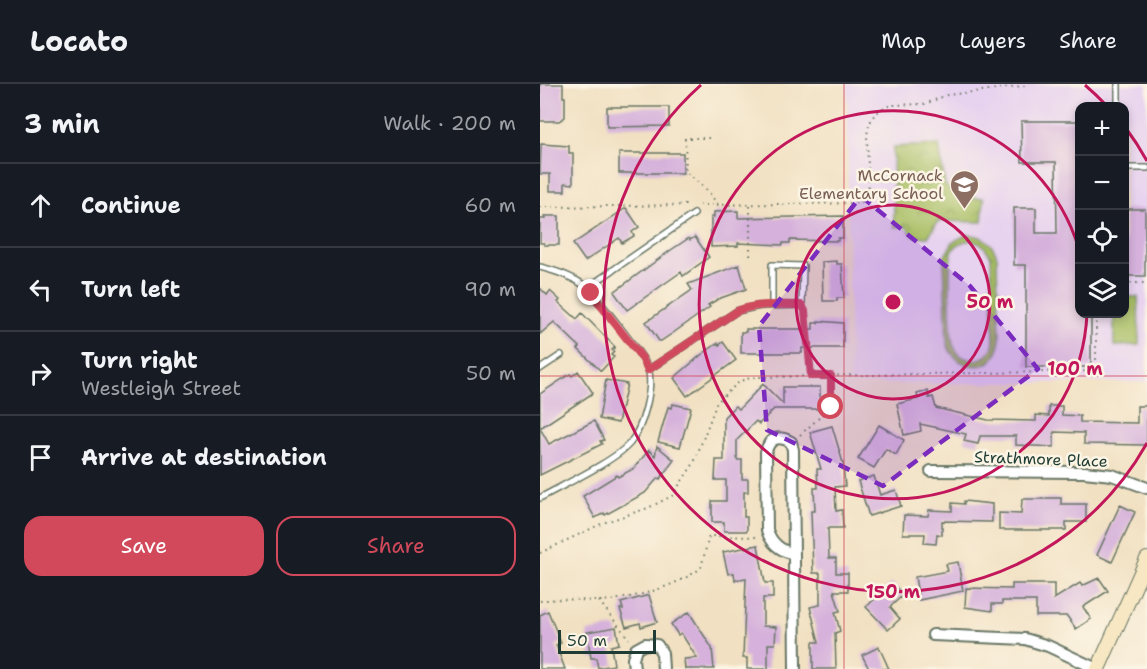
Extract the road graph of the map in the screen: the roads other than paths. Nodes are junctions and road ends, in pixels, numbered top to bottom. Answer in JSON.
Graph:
{"nodes":[{"id":1,"x":1118,"y":84,"type":"edge"},
{"id":2,"x":1118,"y":102,"type":"edge"},
{"id":3,"x":1129,"y":168,"type":"edge"},
{"id":4,"x":1147,"y":168,"type":"edge"},
{"id":5,"x":694,"y":214,"type":"dead end"},
{"id":6,"x":540,"y":267,"type":"edge"},
{"id":7,"x":587,"y":288,"type":"junction"},
{"id":8,"x":772,"y":304,"type":"junction"},
{"id":9,"x":561,"y":355,"type":"dead end"},
{"id":10,"x":540,"y":369,"type":"edge"},
{"id":11,"x":648,"y":370,"type":"junction"},
{"id":12,"x":931,"y":471,"type":"dead end"},
{"id":13,"x":1147,"y":488,"type":"edge"},
{"id":14,"x":540,"y":498,"type":"edge"},
{"id":15,"x":794,"y":554,"type":"junction"},
{"id":16,"x":1147,"y":559,"type":"edge"},
{"id":17,"x":933,"y":635,"type":"dead end"},
{"id":18,"x":634,"y":669,"type":"edge"},
{"id":19,"x":663,"y":669,"type":"edge"},
{"id":20,"x":795,"y":669,"type":"edge"},
{"id":21,"x":1097,"y":669,"type":"edge"}],
"edges":[{"from":1,"to":2,"type":"lane"},
{"from":3,"to":4,"type":"lane"},
{"from":5,"to":7,"type":"lane"},
{"from":6,"to":7,"type":"lane"},
{"from":7,"to":11,"type":"lane"},
{"from":8,"to":8,"type":"lane"},
{"from":8,"to":11,"type":"lane"},
{"from":9,"to":10,"type":"lane"},
{"from":11,"to":14,"type":"lane"},
{"from":12,"to":13,"type":"street","name":"Strathmore Place"},
{"from":15,"to":15,"type":"street"},
{"from":15,"to":20,"type":"street"},
{"from":16,"to":21,"type":"street"},
{"from":17,"to":21,"type":"street"},
{"from":18,"to":19,"type":"street"}]}
